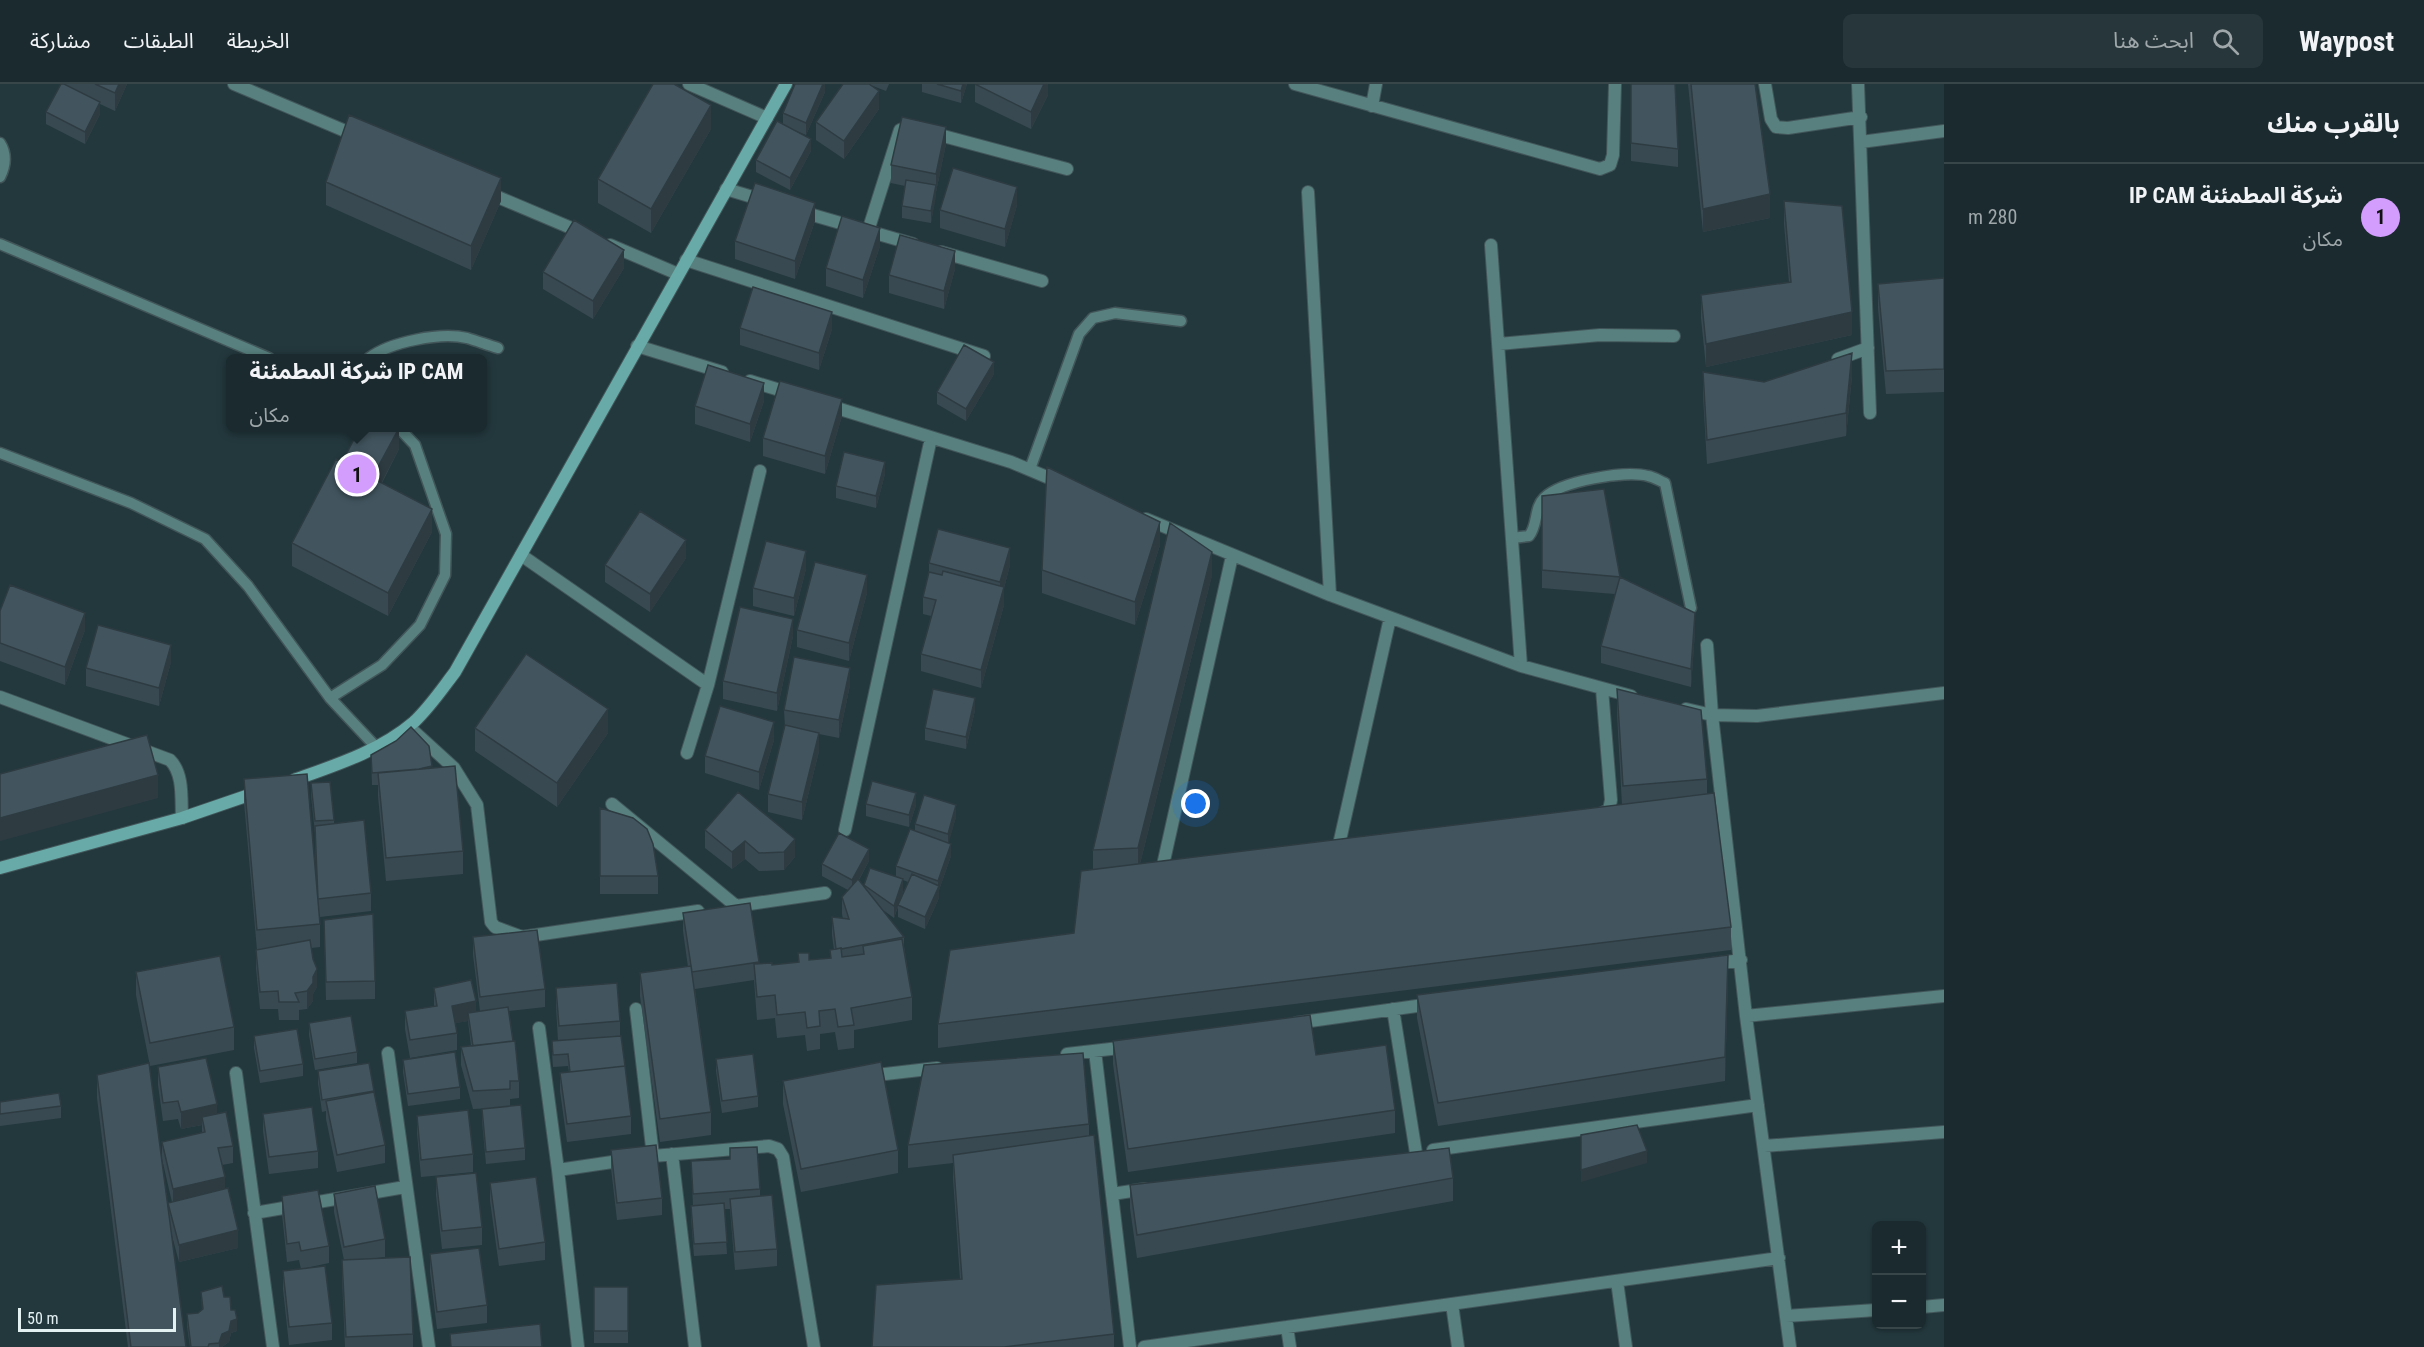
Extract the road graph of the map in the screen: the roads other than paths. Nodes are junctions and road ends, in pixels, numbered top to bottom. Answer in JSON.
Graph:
{"nodes":[{"id":1,"x":234,"y":84,"type":"edge"},
{"id":2,"x":689,"y":84,"type":"edge"},
{"id":3,"x":786,"y":84,"type":"edge"},
{"id":4,"x":1295,"y":84,"type":"edge"},
{"id":5,"x":1376,"y":84,"type":"edge"},
{"id":6,"x":1615,"y":84,"type":"edge"},
{"id":7,"x":1766,"y":84,"type":"edge"},
{"id":8,"x":1858,"y":84,"type":"edge"},
{"id":9,"x":1371,"y":106,"type":"junction"},
{"id":10,"x":1861,"y":117,"type":"junction"},
{"id":11,"x":767,"y":118,"type":"junction"},
{"id":12,"x":1944,"y":131,"type":"edge"},
{"id":13,"x":364,"y":140,"type":"edge"},
{"id":14,"x":1861,"y":142,"type":"junction"},
{"id":15,"x":0,"y":143,"type":"edge"},
{"id":16,"x":1067,"y":168,"type":"dead end"},
{"id":17,"x":0,"y":177,"type":"edge"},
{"id":18,"x":472,"y":186,"type":"edge"},
{"id":19,"x":726,"y":189,"type":"junction"},
{"id":20,"x":1308,"y":192,"type":"dead end"},
{"id":21,"x":868,"y":231,"type":"junction"},
{"id":22,"x":0,"y":244,"type":"edge"},
{"id":23,"x":1491,"y":245,"type":"dead end"},
{"id":24,"x":686,"y":260,"type":"junction"},
{"id":25,"x":678,"y":274,"type":"junction"},
{"id":26,"x":1042,"y":281,"type":"dead end"},
{"id":27,"x":1181,"y":321,"type":"dead end"},
{"id":28,"x":1674,"y":336,"type":"dead end"},
{"id":29,"x":1499,"y":344,"type":"junction"},
{"id":30,"x":637,"y":346,"type":"junction"},
{"id":31,"x":498,"y":348,"type":"dead end"},
{"id":32,"x":1868,"y":348,"type":"junction"},
{"id":33,"x":260,"y":354,"type":"edge"},
{"id":34,"x":375,"y":354,"type":"edge"},
{"id":35,"x":984,"y":356,"type":"edge"},
{"id":36,"x":1827,"y":363,"type":"edge"},
{"id":37,"x":1870,"y":412,"type":"dead end"},
{"id":38,"x":403,"y":432,"type":"edge"},
{"id":39,"x":931,"y":438,"type":"junction"},
{"id":40,"x":0,"y":453,"type":"edge"},
{"id":41,"x":1030,"y":469,"type":"junction"},
{"id":42,"x":760,"y":471,"type":"dead end"},
{"id":43,"x":1072,"y":488,"type":"edge"},
{"id":44,"x":1136,"y":515,"type":"edge"},
{"id":45,"x":1512,"y":538,"type":"junction"},
{"id":46,"x":521,"y":555,"type":"junction"},
{"id":47,"x":1232,"y":556,"type":"junction"},
{"id":48,"x":1330,"y":595,"type":"junction"},
{"id":49,"x":1691,"y":608,"type":"edge"},
{"id":50,"x":1390,"y":618,"type":"junction"},
{"id":51,"x":1707,"y":645,"type":"dead end"},
{"id":52,"x":1521,"y":666,"type":"junction"},
{"id":53,"x":708,"y":685,"type":"junction"},
{"id":54,"x":1602,"y":689,"type":"junction"},
{"id":55,"x":1944,"y":693,"type":"edge"},
{"id":56,"x":0,"y":697,"type":"edge"},
{"id":57,"x":330,"y":698,"type":"junction"},
{"id":58,"x":1646,"y":699,"type":"edge"},
{"id":59,"x":1678,"y":707,"type":"edge"},
{"id":60,"x":1712,"y":715,"type":"junction"},
{"id":61,"x":408,"y":726,"type":"junction"},
{"id":62,"x":376,"y":747,"type":"junction"},
{"id":63,"x":687,"y":753,"type":"dead end"},
{"id":64,"x":612,"y":804,"type":"dead end"},
{"id":65,"x":1582,"y":816,"type":"edge"},
{"id":66,"x":182,"y":818,"type":"junction"},
{"id":67,"x":845,"y":830,"type":"dead end"},
{"id":68,"x":1338,"y":849,"type":"edge"},
{"id":69,"x":0,"y":868,"type":"edge"},
{"id":70,"x":1188,"y":868,"type":"edge"},
{"id":71,"x":825,"y":893,"type":"dead end"},
{"id":72,"x":736,"y":906,"type":"junction"},
{"id":73,"x":1741,"y":960,"type":"junction"},
{"id":74,"x":1694,"y":967,"type":"edge"},
{"id":75,"x":1944,"y":996,"type":"edge"},
{"id":76,"x":1440,"y":1003,"type":"edge"},
{"id":77,"x":636,"y":1009,"type":"dead end"},
{"id":78,"x":1393,"y":1009,"type":"junction"},
{"id":79,"x":1746,"y":1016,"type":"junction"},
{"id":80,"x":1278,"y":1026,"type":"edge"},
{"id":81,"x":539,"y":1028,"type":"dead end"},
{"id":82,"x":1141,"y":1045,"type":"edge"},
{"id":83,"x":1095,"y":1051,"type":"junction"},
{"id":84,"x":388,"y":1053,"type":"dead end"},
{"id":85,"x":1059,"y":1055,"type":"edge"},
{"id":86,"x":953,"y":1066,"type":"edge"},
{"id":87,"x":236,"y":1073,"type":"dead end"},
{"id":88,"x":859,"y":1076,"type":"edge"},
{"id":89,"x":1758,"y":1105,"type":"junction"},
{"id":90,"x":1944,"y":1132,"type":"edge"},
{"id":91,"x":1764,"y":1146,"type":"junction"},
{"id":92,"x":672,"y":1154,"type":"junction"},
{"id":93,"x":653,"y":1156,"type":"junction"},
{"id":94,"x":558,"y":1170,"type":"junction"},
{"id":95,"x":405,"y":1187,"type":"junction"},
{"id":96,"x":1159,"y":1187,"type":"edge"},
{"id":97,"x":1112,"y":1194,"type":"junction"},
{"id":98,"x":254,"y":1213,"type":"junction"},
{"id":99,"x":1779,"y":1258,"type":"junction"},
{"id":100,"x":1617,"y":1281,"type":"junction"},
{"id":101,"x":1452,"y":1304,"type":"junction"},
{"id":102,"x":1944,"y":1305,"type":"edge"},
{"id":103,"x":1926,"y":1307,"type":"edge"},
{"id":104,"x":1872,"y":1310,"type":"edge"},
{"id":105,"x":1786,"y":1316,"type":"junction"},
{"id":106,"x":1287,"y":1327,"type":"junction"},
{"id":107,"x":273,"y":1347,"type":"edge"},
{"id":108,"x":429,"y":1347,"type":"edge"},
{"id":109,"x":578,"y":1347,"type":"edge"},
{"id":110,"x":695,"y":1347,"type":"edge"},
{"id":111,"x":814,"y":1347,"type":"edge"},
{"id":112,"x":1130,"y":1347,"type":"edge"},
{"id":113,"x":1144,"y":1347,"type":"edge"},
{"id":114,"x":1290,"y":1347,"type":"edge"},
{"id":115,"x":1458,"y":1347,"type":"edge"},
{"id":116,"x":1626,"y":1347,"type":"edge"},
{"id":117,"x":1790,"y":1347,"type":"edge"}],
"edges":[{"from":1,"to":13,"type":"street"},
{"from":2,"to":11,"type":"street"},
{"from":3,"to":11,"type":"main road"},
{"from":4,"to":9,"type":"street"},
{"from":5,"to":9,"type":"street"},
{"from":6,"to":9,"type":"street"},
{"from":7,"to":10,"type":"street"},
{"from":8,"to":10,"type":"street"},
{"from":10,"to":14,"type":"street"},
{"from":11,"to":19,"type":"main road"},
{"from":12,"to":14,"type":"street"},
{"from":14,"to":32,"type":"street"},
{"from":15,"to":17,"type":"lane"},
{"from":16,"to":21,"type":"street"},
{"from":18,"to":25,"type":"street"},
{"from":19,"to":21,"type":"street"},
{"from":19,"to":24,"type":"main road"},
{"from":20,"to":48,"type":"street"},
{"from":21,"to":26,"type":"street"},
{"from":22,"to":33,"type":"lane"},
{"from":23,"to":29,"type":"street"},
{"from":24,"to":25,"type":"main road"},
{"from":24,"to":35,"type":"street"},
{"from":25,"to":30,"type":"main road"},
{"from":27,"to":41,"type":"lane"},
{"from":28,"to":29,"type":"street"},
{"from":29,"to":45,"type":"street"},
{"from":30,"to":39,"type":"street"},
{"from":30,"to":46,"type":"main road"},
{"from":31,"to":34,"type":"lane"},
{"from":32,"to":36,"type":"street"},
{"from":32,"to":37,"type":"street"},
{"from":38,"to":57,"type":"lane"},
{"from":39,"to":41,"type":"street"},
{"from":39,"to":67,"type":"street"},
{"from":40,"to":57,"type":"lane"},
{"from":41,"to":43,"type":"street"},
{"from":42,"to":53,"type":"street"},
{"from":44,"to":47,"type":"street"},
{"from":45,"to":49,"type":"lane"},
{"from":45,"to":52,"type":"street"},
{"from":46,"to":53,"type":"street"},
{"from":46,"to":61,"type":"main road"},
{"from":47,"to":48,"type":"street"},
{"from":47,"to":70,"type":"street"},
{"from":48,"to":50,"type":"street"},
{"from":50,"to":52,"type":"street"},
{"from":50,"to":68,"type":"street"},
{"from":51,"to":60,"type":"street"},
{"from":52,"to":54,"type":"street"},
{"from":53,"to":63,"type":"street"},
{"from":54,"to":58,"type":"street"},
{"from":54,"to":65,"type":"street"},
{"from":55,"to":60,"type":"street"},
{"from":56,"to":66,"type":"street"},
{"from":57,"to":62,"type":"lane"},
{"from":59,"to":60,"type":"street"},
{"from":60,"to":73,"type":"street"},
{"from":61,"to":62,"type":"main road"},
{"from":61,"to":72,"type":"street"},
{"from":62,"to":66,"type":"main road"},
{"from":64,"to":72,"type":"street"},
{"from":66,"to":69,"type":"main road"},
{"from":71,"to":72,"type":"street"},
{"from":73,"to":74,"type":"street"},
{"from":73,"to":79,"type":"street"},
{"from":75,"to":79,"type":"street"},
{"from":76,"to":78,"type":"street"},
{"from":77,"to":93,"type":"street"},
{"from":78,"to":80,"type":"street"},
{"from":78,"to":89,"type":"street"},
{"from":79,"to":89,"type":"street"},
{"from":81,"to":94,"type":"street"},
{"from":82,"to":83,"type":"street"},
{"from":83,"to":85,"type":"street"},
{"from":83,"to":97,"type":"street"},
{"from":84,"to":95,"type":"street"},
{"from":86,"to":88,"type":"street"},
{"from":87,"to":98,"type":"street"},
{"from":89,"to":91,"type":"street"},
{"from":90,"to":91,"type":"street"},
{"from":91,"to":99,"type":"street"},
{"from":92,"to":93,"type":"street"},
{"from":92,"to":110,"type":"street"},
{"from":92,"to":111,"type":"street"},
{"from":93,"to":94,"type":"street"},
{"from":94,"to":109,"type":"street"},
{"from":95,"to":98,"type":"street"},
{"from":95,"to":108,"type":"street"},
{"from":96,"to":97,"type":"street"},
{"from":97,"to":112,"type":"street"},
{"from":98,"to":107,"type":"street"},
{"from":99,"to":100,"type":"street"},
{"from":99,"to":105,"type":"street"},
{"from":100,"to":101,"type":"street"},
{"from":100,"to":116,"type":"street"},
{"from":101,"to":106,"type":"street"},
{"from":101,"to":115,"type":"street"},
{"from":102,"to":103,"type":"street"},
{"from":104,"to":105,"type":"street"},
{"from":105,"to":117,"type":"street"},
{"from":106,"to":113,"type":"street"},
{"from":106,"to":114,"type":"street"}]}
